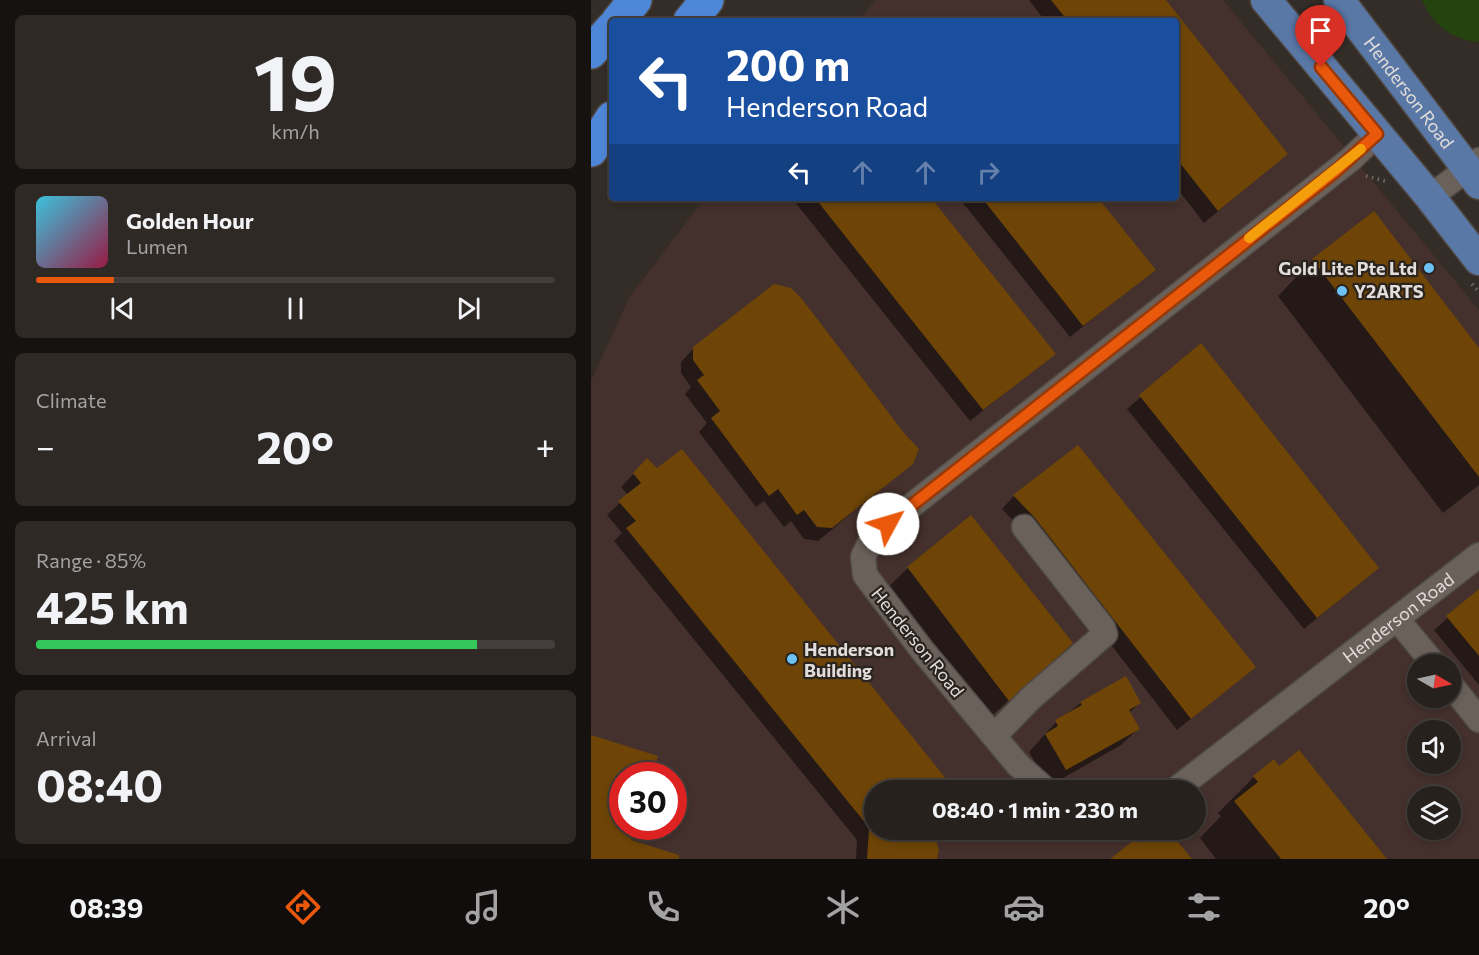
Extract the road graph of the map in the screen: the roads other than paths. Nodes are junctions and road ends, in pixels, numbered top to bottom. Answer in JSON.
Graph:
{"nodes":[{"id":1,"x":635,"y":0,"type":"edge"},
{"id":2,"x":707,"y":0,"type":"edge"},
{"id":3,"x":1266,"y":0,"type":"edge"},
{"id":4,"x":1339,"y":0,"type":"edge"},
{"id":5,"x":620,"y":18,"type":"edge"},
{"id":6,"x":692,"y":18,"type":"edge"},
{"id":7,"x":609,"y":31,"type":"edge"},
{"id":8,"x":591,"y":52,"type":"edge"},
{"id":9,"x":609,"y":123,"type":"edge"},
{"id":10,"x":1377,"y":134,"type":"junction"},
{"id":11,"x":591,"y":150,"type":"edge"},
{"id":12,"x":1475,"y":171,"type":"edge"},
{"id":13,"x":1430,"y":197,"type":"junction"},
{"id":14,"x":1479,"y":260,"type":"edge"},
{"id":15,"x":1024,"y":527,"type":"dead end"},
{"id":16,"x":1479,"y":555,"type":"edge"},
{"id":17,"x":1397,"y":619,"type":"junction"},
{"id":18,"x":1426,"y":654,"type":"edge"},
{"id":19,"x":1461,"y":698,"type":"edge"},
{"id":20,"x":1479,"y":720,"type":"edge"},
{"id":21,"x":995,"y":735,"type":"junction"},
{"id":22,"x":1033,"y":780,"type":"edge"},
{"id":23,"x":1188,"y":780,"type":"edge"}],
"edges":[{"from":1,"to":5,"type":"highway"},
{"from":2,"to":6,"type":"highway"},
{"from":3,"to":10,"type":"main road"},
{"from":4,"to":12,"type":"main road","name":"Henderson Road"},
{"from":7,"to":8,"type":"highway"},
{"from":9,"to":11,"type":"highway"},
{"from":10,"to":13,"type":"main road"},
{"from":10,"to":21,"type":"street","name":"Henderson Road"},
{"from":12,"to":13,"type":"street"},
{"from":13,"to":14,"type":"main road"},
{"from":15,"to":21,"type":"street"},
{"from":16,"to":17,"type":"street","name":"Henderson Road"},
{"from":17,"to":18,"type":"street"},
{"from":17,"to":23,"type":"street","name":"Henderson Road"},
{"from":19,"to":20,"type":"street"},
{"from":21,"to":22,"type":"street","name":"Henderson Road"}]}
